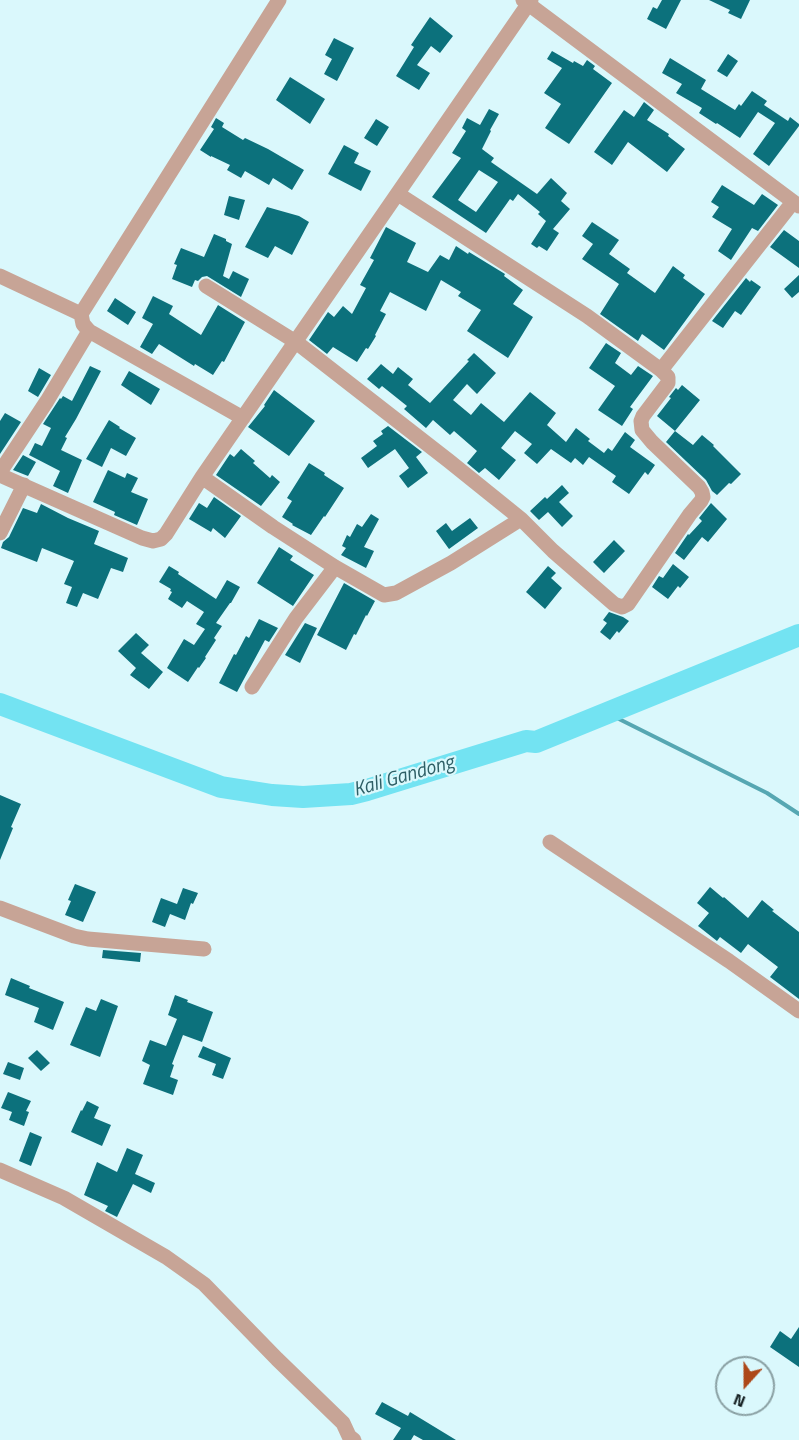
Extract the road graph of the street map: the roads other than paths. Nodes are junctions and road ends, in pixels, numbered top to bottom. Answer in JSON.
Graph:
{"nodes":[{"id":1,"x":279,"y":0,"type":"edge"},
{"id":2,"x":527,"y":2,"type":"edge"},
{"id":3,"x":398,"y":194,"type":"junction"},
{"id":4,"x":796,"y":204,"type":"edge"},
{"id":5,"x":0,"y":276,"type":"edge"},
{"id":6,"x":206,"y":286,"type":"dead end"},
{"id":7,"x":81,"y":314,"type":"junction"},
{"id":8,"x":89,"y":331,"type":"junction"},
{"id":9,"x":296,"y":342,"type":"junction"},
{"id":10,"x":661,"y":370,"type":"junction"},
{"id":11,"x":243,"y":418,"type":"junction"},
{"id":12,"x":0,"y":474,"type":"edge"},
{"id":13,"x":202,"y":477,"type":"junction"},
{"id":14,"x":24,"y":485,"type":"junction"},
{"id":15,"x":521,"y":519,"type":"junction"},
{"id":16,"x":0,"y":532,"type":"edge"},
{"id":17,"x":335,"y":567,"type":"junction"},
{"id":18,"x":252,"y":687,"type":"dead end"},
{"id":19,"x":550,"y":842,"type":"dead end"},
{"id":20,"x":0,"y":909,"type":"edge"},
{"id":21,"x":204,"y":949,"type":"dead end"},
{"id":22,"x":799,"y":1011,"type":"edge"},
{"id":23,"x":0,"y":1170,"type":"edge"},
{"id":24,"x":350,"y":1438,"type":"edge"}],
"edges":[{"from":1,"to":7,"type":"street"},
{"from":2,"to":3,"type":"street"},
{"from":2,"to":4,"type":"street"},
{"from":3,"to":9,"type":"street"},
{"from":3,"to":10,"type":"street"},
{"from":4,"to":10,"type":"street"},
{"from":5,"to":7,"type":"street"},
{"from":6,"to":9,"type":"street"},
{"from":7,"to":8,"type":"street"},
{"from":8,"to":11,"type":"street"},
{"from":8,"to":12,"type":"street"},
{"from":9,"to":11,"type":"street"},
{"from":9,"to":15,"type":"street"},
{"from":10,"to":15,"type":"street"},
{"from":11,"to":13,"type":"street"},
{"from":12,"to":14,"type":"street"},
{"from":13,"to":14,"type":"street"},
{"from":13,"to":17,"type":"street"},
{"from":14,"to":16,"type":"street"},
{"from":15,"to":17,"type":"street"},
{"from":17,"to":18,"type":"street"},
{"from":19,"to":22,"type":"street"},
{"from":20,"to":21,"type":"street"},
{"from":23,"to":24,"type":"street"}]}
